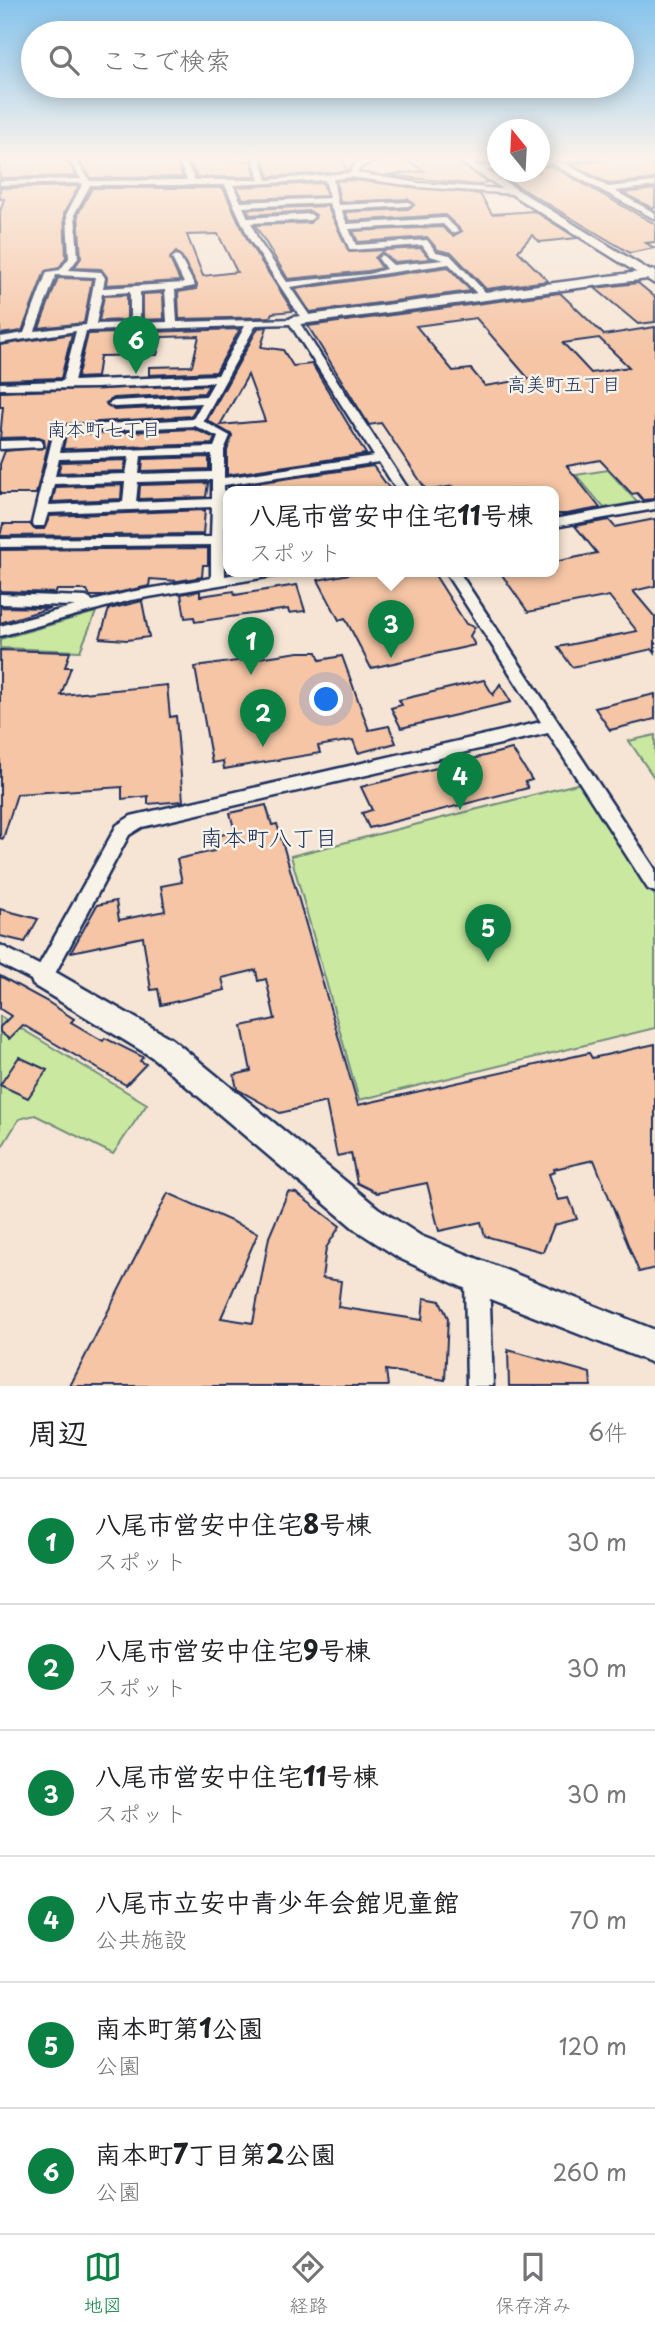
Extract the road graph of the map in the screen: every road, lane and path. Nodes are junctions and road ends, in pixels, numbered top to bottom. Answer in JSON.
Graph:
{"nodes":[{"id":1,"x":246,"y":221,"type":"edge"},
{"id":2,"x":72,"y":222,"type":"edge"},
{"id":3,"x":341,"y":222,"type":"edge"},
{"id":4,"x":420,"y":222,"type":"joint"},
{"id":5,"x":424,"y":222,"type":"edge"},
{"id":6,"x":447,"y":222,"type":"edge"},
{"id":7,"x":563,"y":222,"type":"edge"},
{"id":8,"x":343,"y":227,"type":"junction"},
{"id":9,"x":455,"y":231,"type":"dead end"},
{"id":10,"x":176,"y":258,"type":"dead end"},
{"id":11,"x":382,"y":258,"type":"dead end"},
{"id":12,"x":451,"y":261,"type":"junction"},
{"id":13,"x":390,"y":268,"type":"junction"},
{"id":14,"x":63,"y":272,"type":"junction"},
{"id":15,"x":653,"y":277,"type":"edge"},
{"id":16,"x":284,"y":285,"type":"junction"},
{"id":17,"x":170,"y":289,"type":"junction"},
{"id":18,"x":135,"y":290,"type":"junction"},
{"id":19,"x":98,"y":291,"type":"junction"},
{"id":20,"x":485,"y":297,"type":"junction"},
{"id":21,"x":300,"y":320,"type":"junction"},
{"id":22,"x":253,"y":321,"type":"junction"},
{"id":23,"x":172,"y":322,"type":"junction"},
{"id":24,"x":135,"y":324,"type":"junction"},
{"id":25,"x":86,"y":327,"type":"junction"},
{"id":26,"x":29,"y":334,"type":"junction"},
{"id":27,"x":0,"y":340,"type":"edge"},
{"id":28,"x":221,"y":377,"type":"junction"},
{"id":29,"x":116,"y":384,"type":"junction"},
{"id":30,"x":68,"y":385,"type":"junction"},
{"id":31,"x":0,"y":386,"type":"edge"},
{"id":32,"x":209,"y":399,"type":"junction"},
{"id":33,"x":114,"y":404,"type":"junction"},
{"id":34,"x":197,"y":422,"type":"junction"},
{"id":35,"x":111,"y":426,"type":"junction"},
{"id":36,"x":38,"y":444,"type":"dead end"},
{"id":37,"x":0,"y":445,"type":"edge"},
{"id":38,"x":218,"y":450,"type":"junction"},
{"id":39,"x":135,"y":453,"type":"junction"},
{"id":40,"x":53,"y":456,"type":"junction"},
{"id":41,"x":383,"y":458,"type":"junction"},
{"id":42,"x":132,"y":478,"type":"junction"},
{"id":43,"x":219,"y":479,"type":"junction"},
{"id":44,"x":48,"y":480,"type":"junction"},
{"id":45,"x":400,"y":486,"type":"edge"},
{"id":46,"x":219,"y":503,"type":"junction"},
{"id":47,"x":655,"y":505,"type":"edge"},
{"id":48,"x":129,"y":506,"type":"junction"},
{"id":49,"x":42,"y":509,"type":"junction"},
{"id":50,"x":559,"y":522,"type":"edge"},
{"id":51,"x":39,"y":523,"type":"dead end"},
{"id":52,"x":222,"y":533,"type":"edge"},
{"id":53,"x":0,"y":543,"type":"edge"},
{"id":54,"x":246,"y":577,"type":"edge"},
{"id":55,"x":455,"y":577,"type":"edge"},
{"id":56,"x":218,"y":582,"type":"junction"},
{"id":57,"x":0,"y":599,"type":"edge"},
{"id":58,"x":103,"y":603,"type":"junction"},
{"id":59,"x":0,"y":631,"type":"edge"},
{"id":60,"x":551,"y":726,"type":"junction"},
{"id":61,"x":655,"y":884,"type":"edge"},
{"id":62,"x":0,"y":954,"type":"edge"},
{"id":63,"x":43,"y":977,"type":"junction"},
{"id":64,"x":477,"y":1278,"type":"junction"},
{"id":65,"x":655,"y":1347,"type":"edge"},
{"id":66,"x":480,"y":1386,"type":"edge"}],
"edges":[{"from":1,"to":16,"type":"street"},
{"from":2,"to":14,"type":"street"},
{"from":3,"to":8,"type":"street"},
{"from":4,"to":5,"type":"street"},
{"from":4,"to":8,"type":"street"},
{"from":6,"to":9,"type":"street"},
{"from":7,"to":15,"type":"main road"},
{"from":8,"to":12,"type":"street"},
{"from":10,"to":17,"type":"street"},
{"from":11,"to":13,"type":"street"},
{"from":12,"to":13,"type":"street"},
{"from":12,"to":20,"type":"street"},
{"from":13,"to":16,"type":"street"},
{"from":14,"to":19,"type":"street"},
{"from":14,"to":26,"type":"street"},
{"from":15,"to":20,"type":"street"},
{"from":16,"to":21,"type":"street"},
{"from":17,"to":18,"type":"street"},
{"from":17,"to":23,"type":"street"},
{"from":18,"to":19,"type":"street"},
{"from":18,"to":24,"type":"street"},
{"from":19,"to":25,"type":"street"},
{"from":20,"to":21,"type":"street"},
{"from":21,"to":22,"type":"street"},
{"from":21,"to":41,"type":"street"},
{"from":22,"to":23,"type":"street"},
{"from":22,"to":28,"type":"street"},
{"from":23,"to":24,"type":"street"},
{"from":24,"to":25,"type":"street"},
{"from":25,"to":26,"type":"street"},
{"from":25,"to":30,"type":"street"},
{"from":26,"to":27,"type":"street"},
{"from":28,"to":29,"type":"street"},
{"from":28,"to":32,"type":"street"},
{"from":29,"to":30,"type":"street"},
{"from":29,"to":33,"type":"street"},
{"from":30,"to":31,"type":"street"},
{"from":32,"to":33,"type":"street"},
{"from":32,"to":34,"type":"street"},
{"from":33,"to":35,"type":"street"},
{"from":34,"to":35,"type":"street"},
{"from":34,"to":38,"type":"street"},
{"from":35,"to":40,"type":"street"},
{"from":36,"to":37,"type":"street"},
{"from":38,"to":39,"type":"street"},
{"from":38,"to":43,"type":"street"},
{"from":39,"to":40,"type":"street"},
{"from":39,"to":42,"type":"street"},
{"from":40,"to":44,"type":"street"},
{"from":41,"to":43,"type":"street"},
{"from":41,"to":45,"type":"street"},
{"from":42,"to":43,"type":"street"},
{"from":42,"to":44,"type":"street"},
{"from":42,"to":48,"type":"street"},
{"from":43,"to":46,"type":"street"},
{"from":44,"to":49,"type":"street"},
{"from":46,"to":48,"type":"street"},
{"from":46,"to":52,"type":"street"},
{"from":47,"to":50,"type":"street"},
{"from":48,"to":49,"type":"street"},
{"from":49,"to":51,"type":"street"},
{"from":52,"to":53,"type":"street"},
{"from":52,"to":56,"type":"street"},
{"from":54,"to":56,"type":"street"},
{"from":55,"to":60,"type":"street"},
{"from":56,"to":58,"type":"street"},
{"from":57,"to":58,"type":"street"},
{"from":58,"to":59,"type":"street"},
{"from":60,"to":61,"type":"street"},
{"from":60,"to":63,"type":"street"},
{"from":62,"to":63,"type":"street"},
{"from":63,"to":64,"type":"street"},
{"from":64,"to":65,"type":"street"},
{"from":64,"to":66,"type":"street"}]}
